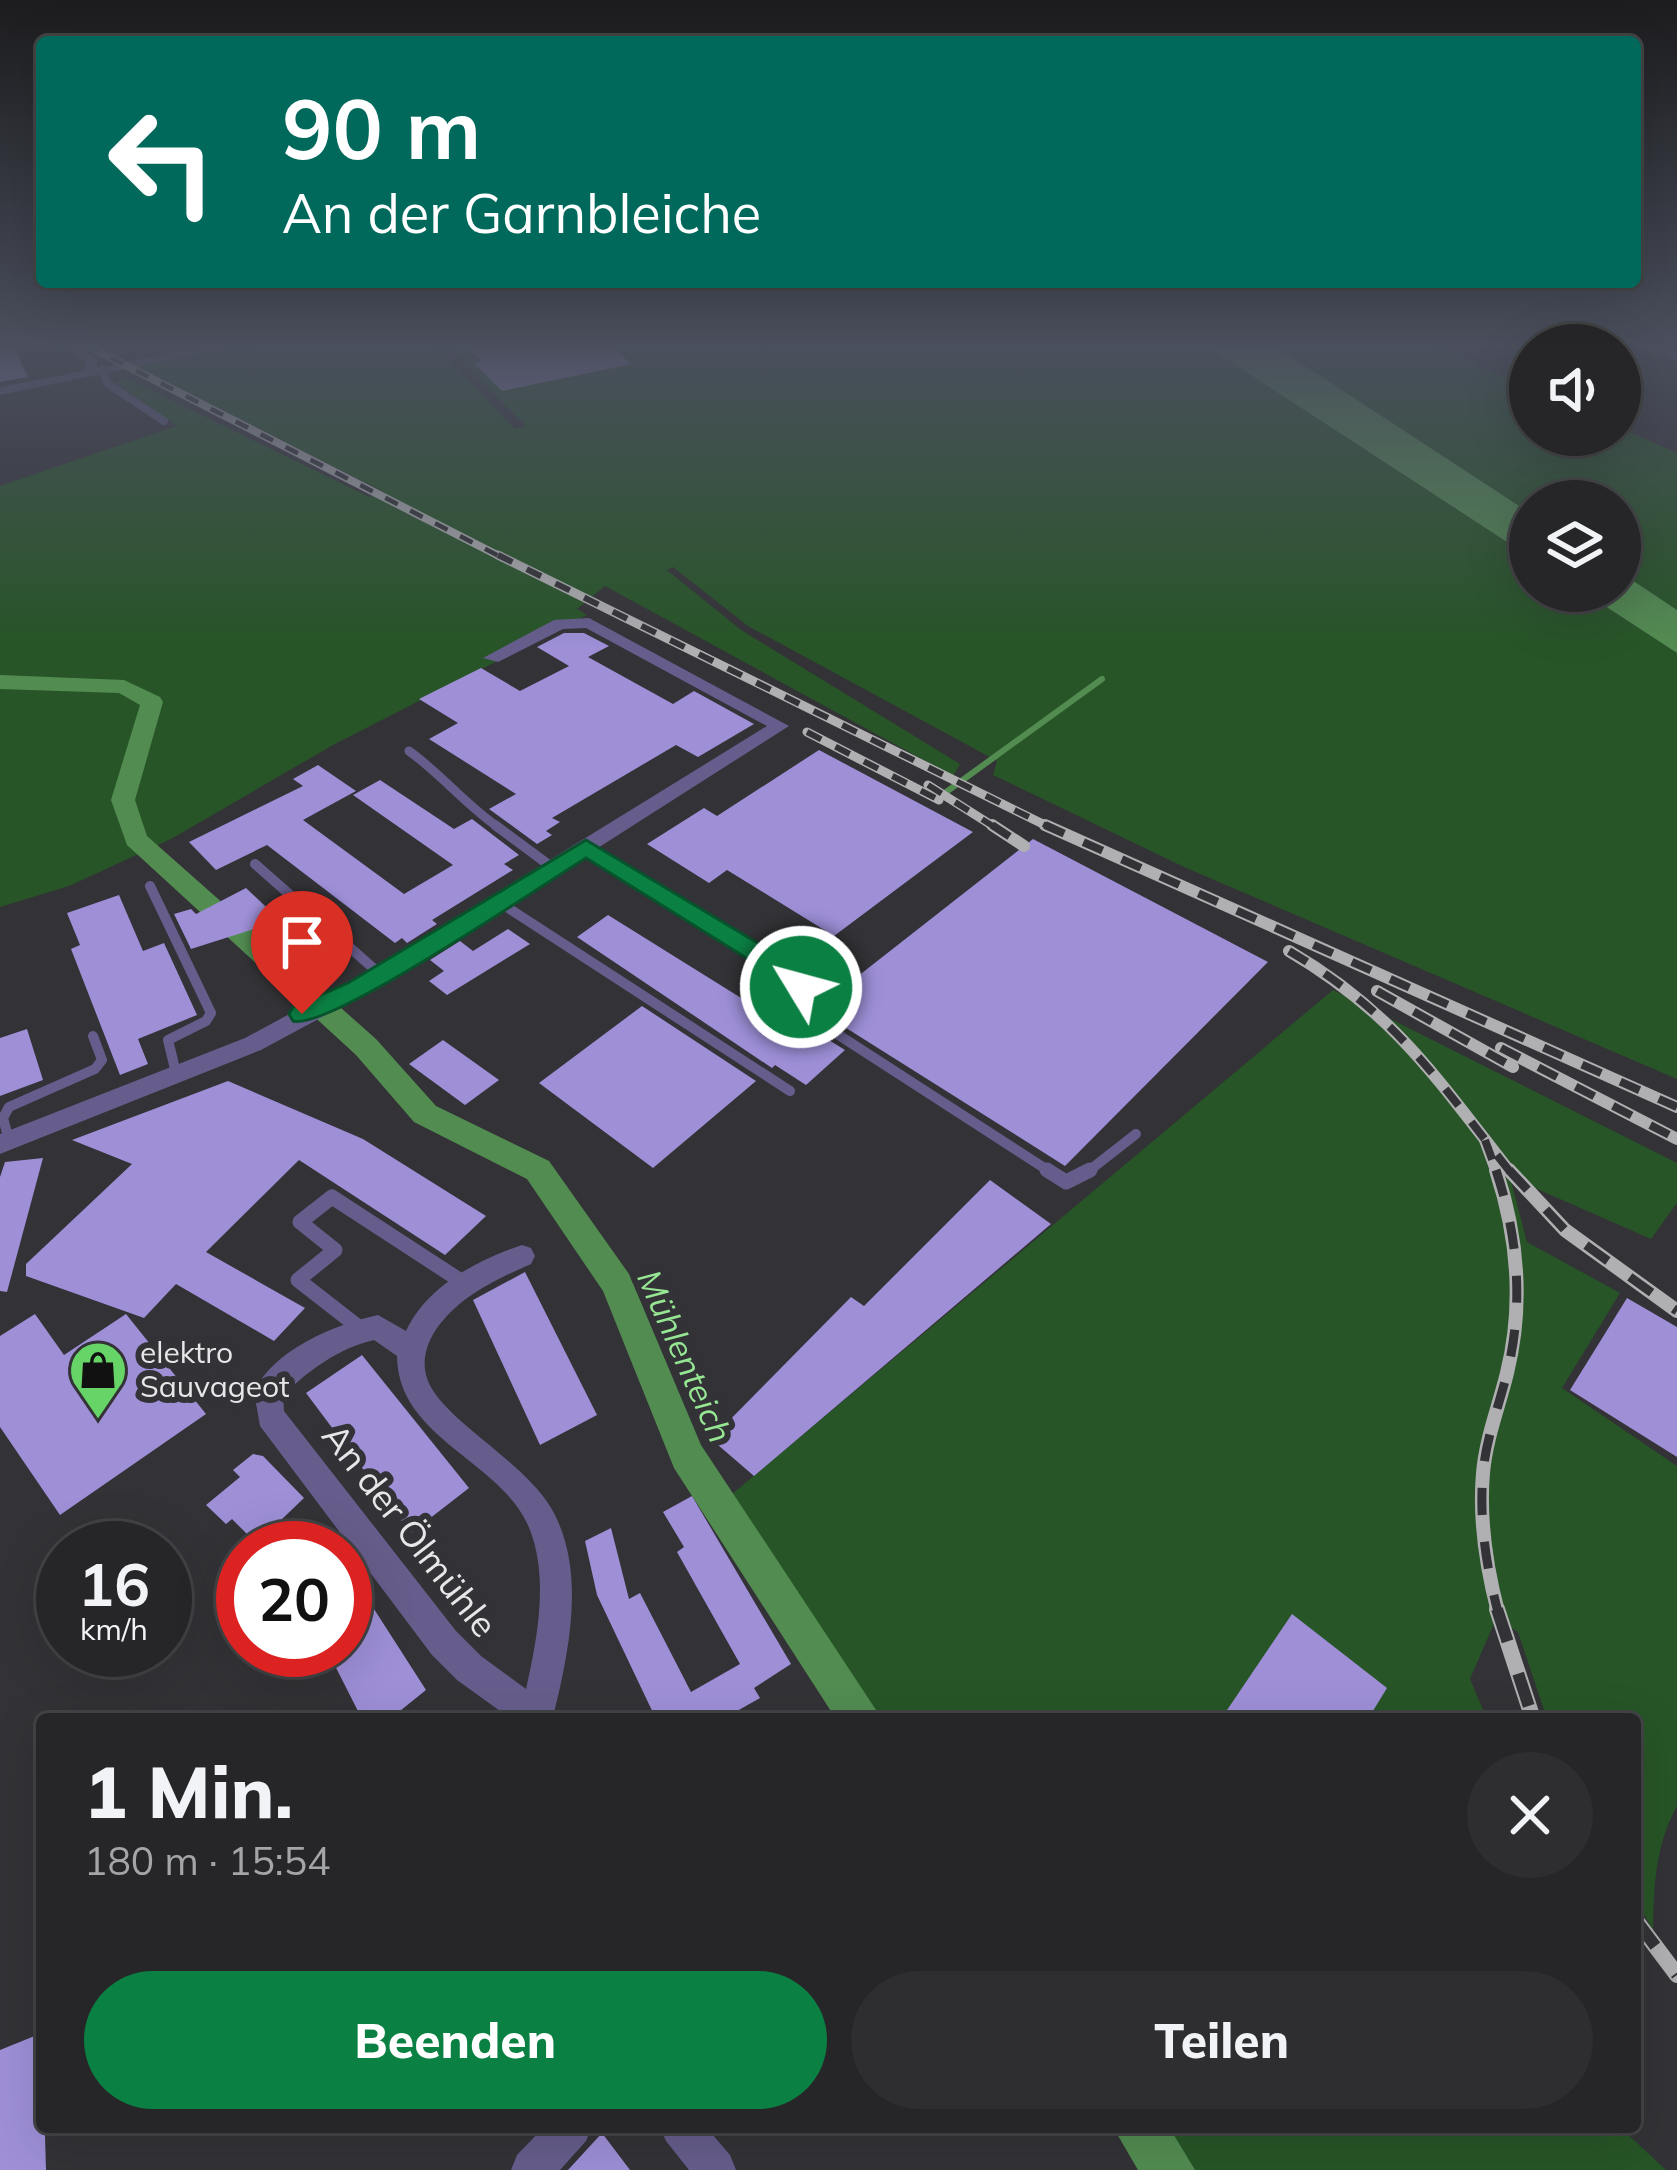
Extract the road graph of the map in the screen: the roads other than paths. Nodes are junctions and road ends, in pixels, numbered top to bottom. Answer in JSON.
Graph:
{"nodes":[{"id":1,"x":492,"y":658,"type":"dead end"},
{"id":2,"x":409,"y":751,"type":"dead end"},
{"id":3,"x":586,"y":848,"type":"junction"},
{"id":4,"x":255,"y":863,"type":"dead end"},
{"id":5,"x":553,"y":868,"type":"junction"},
{"id":6,"x":150,"y":886,"type":"dead end"},
{"id":7,"x":499,"y":902,"type":"junction"},
{"id":8,"x":381,"y":975,"type":"junction"},
{"id":9,"x":93,"y":1036,"type":"dead end"},
{"id":10,"x":177,"y":1077,"type":"junction"},
{"id":11,"x":790,"y":1091,"type":"dead end"},
{"id":12,"x":1136,"y":1134,"type":"dead end"},
{"id":13,"x":4,"y":1142,"type":"edge"},
{"id":14,"x":521,"y":1256,"type":"dead end"},
{"id":15,"x":464,"y":1284,"type":"junction"},
{"id":16,"x":362,"y":1329,"type":"junction"},
{"id":17,"x":411,"y":1350,"type":"junction"},
{"id":18,"x":532,"y":1713,"type":"edge"},
{"id":19,"x":539,"y":1713,"type":"edge"},
{"id":20,"x":566,"y":2133,"type":"edge"},
{"id":21,"x":685,"y":2133,"type":"edge"},
{"id":22,"x":532,"y":2170,"type":"edge"},
{"id":23,"x":715,"y":2170,"type":"edge"}],
"edges":[{"from":1,"to":3,"type":"street"},
{"from":2,"to":5,"type":"lane"},
{"from":3,"to":5,"type":"street"},
{"from":3,"to":12,"type":"lane"},
{"from":4,"to":8,"type":"lane"},
{"from":5,"to":7,"type":"street"},
{"from":6,"to":10,"type":"lane"},
{"from":7,"to":8,"type":"street"},
{"from":7,"to":11,"type":"lane"},
{"from":8,"to":10,"type":"street"},
{"from":9,"to":13,"type":"lane"},
{"from":10,"to":13,"type":"street"},
{"from":14,"to":15,"type":"street"},
{"from":15,"to":16,"type":"lane"},
{"from":15,"to":17,"type":"street"},
{"from":16,"to":17,"type":"street"},
{"from":16,"to":18,"type":"street","name":"An der Ölmühle"},
{"from":17,"to":19,"type":"street","name":"An der Ölmühle"},
{"from":20,"to":22,"type":"street"},
{"from":21,"to":23,"type":"street"}]}
